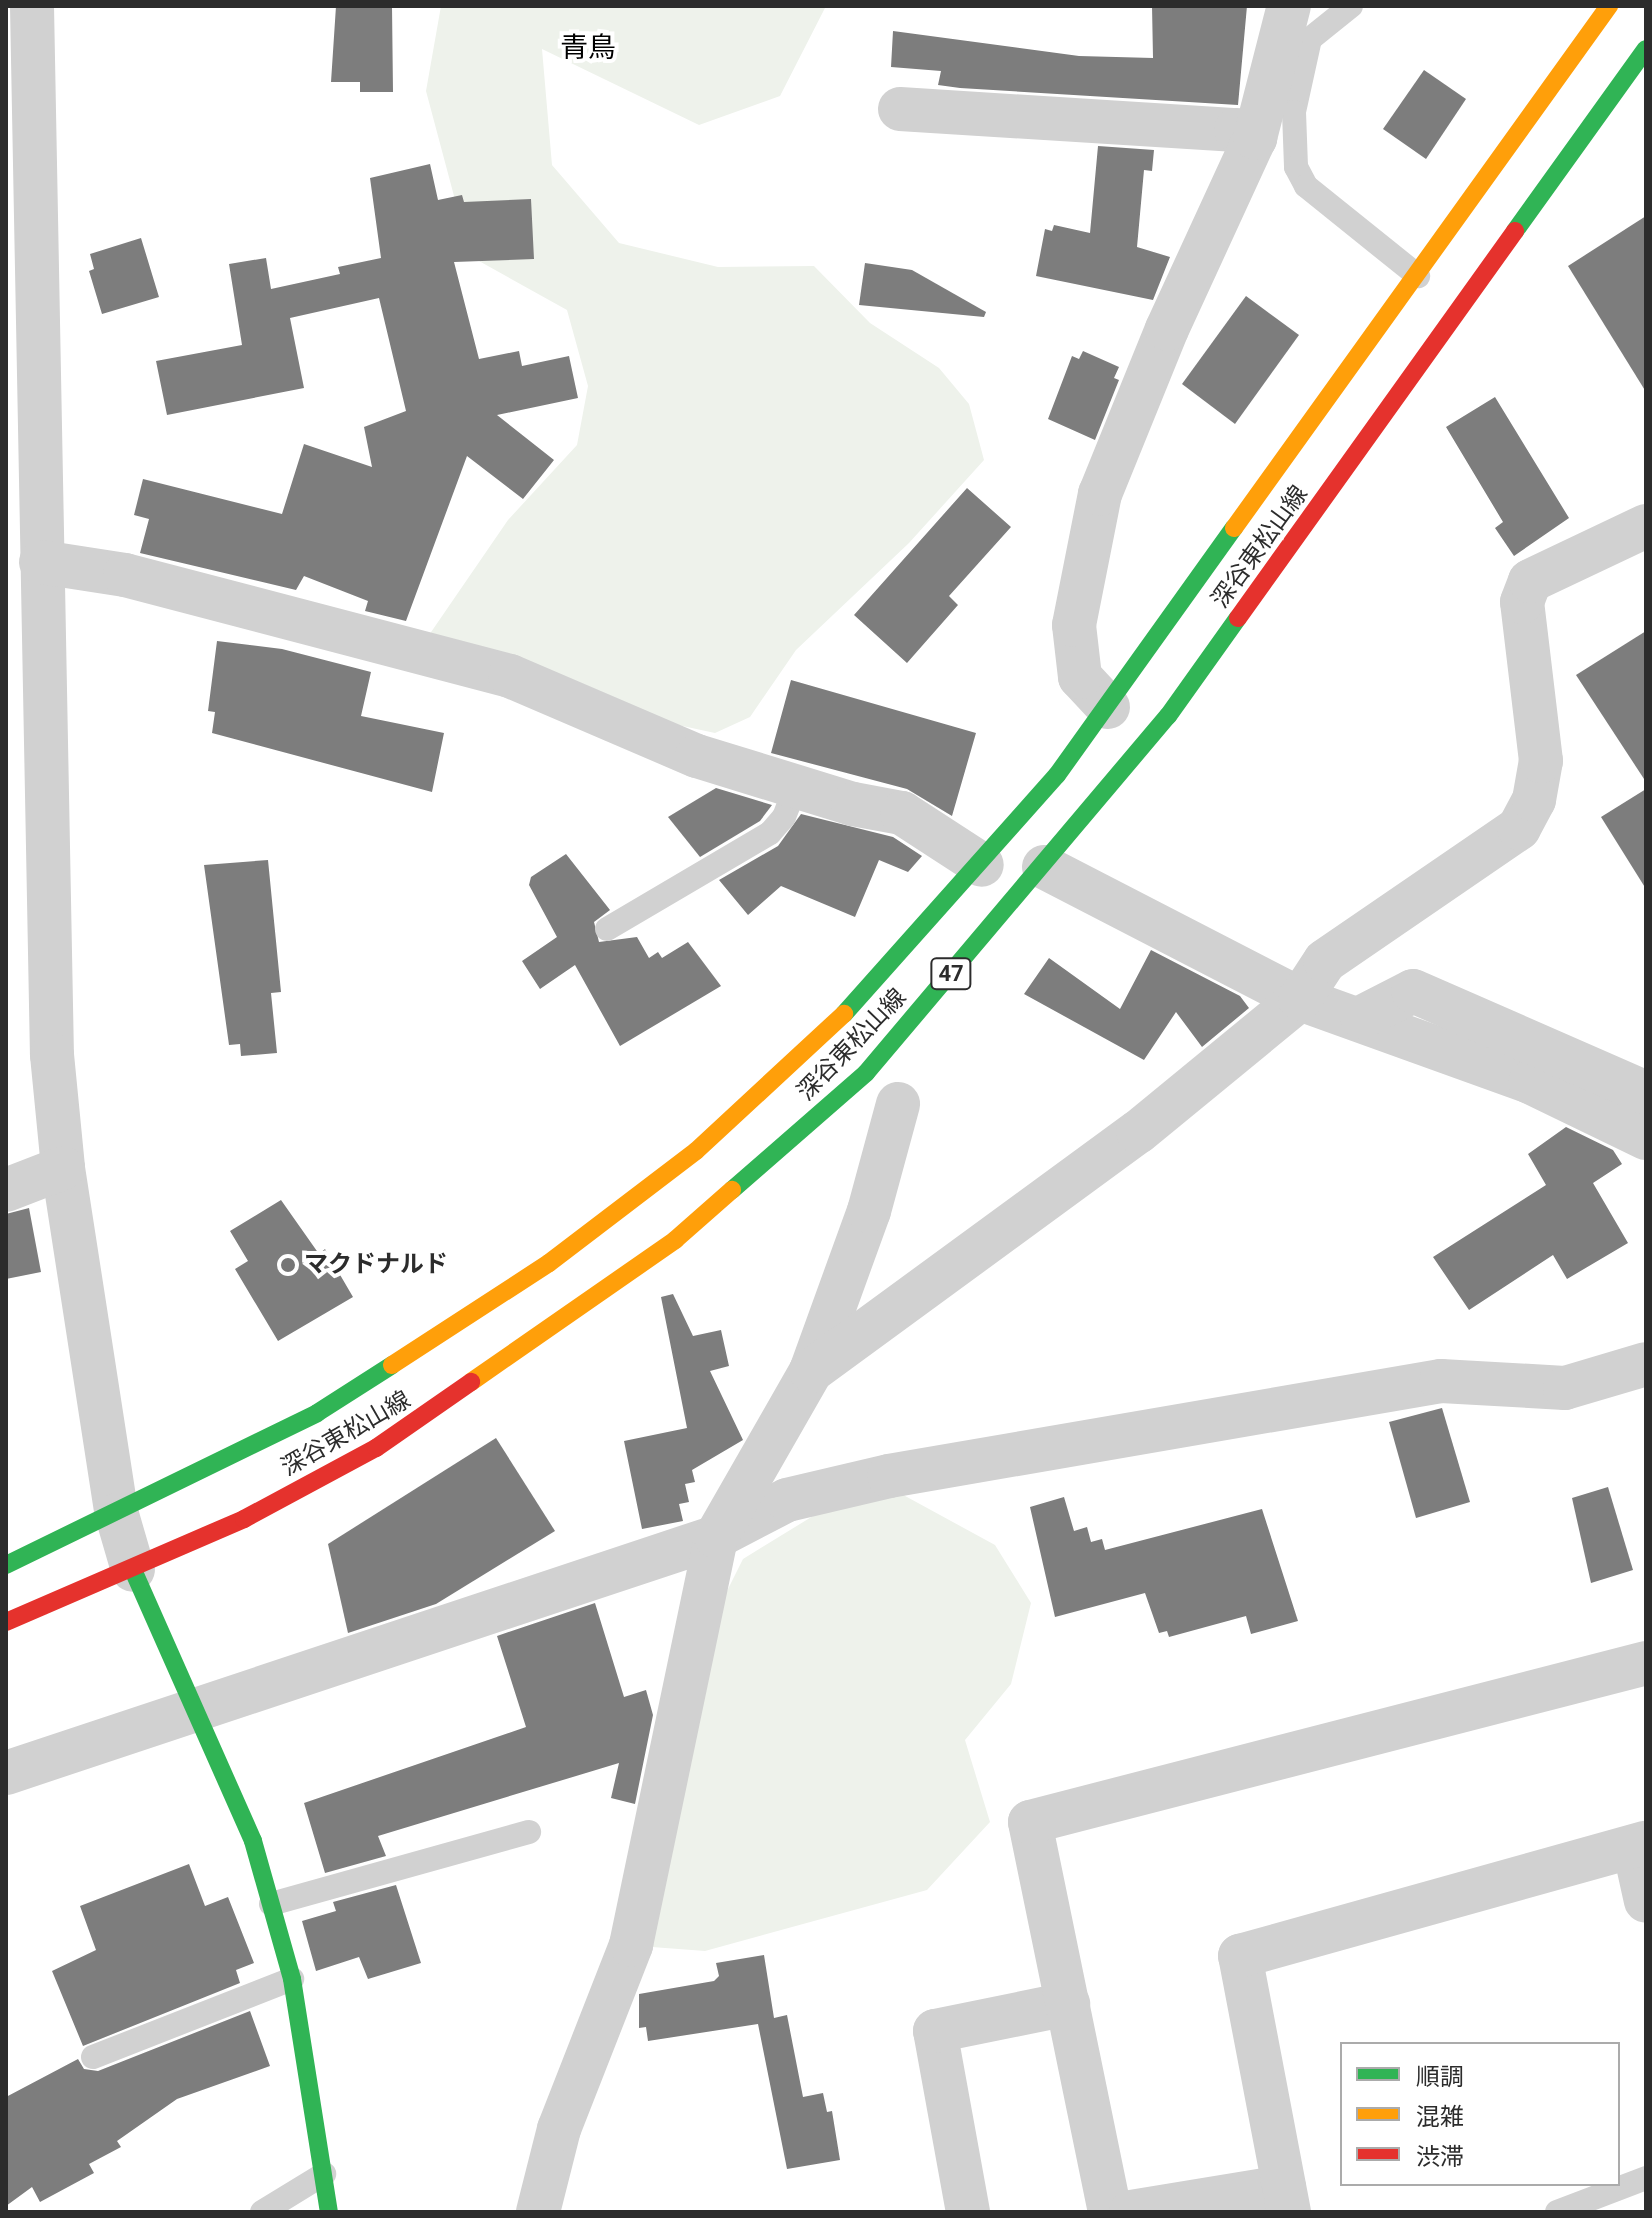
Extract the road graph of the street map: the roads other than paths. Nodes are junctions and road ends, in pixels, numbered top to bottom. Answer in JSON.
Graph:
{"nodes":[{"id":1,"x":32,"y":6,"type":"edge"},
{"id":2,"x":1289,"y":6,"type":"edge"},
{"id":3,"x":1351,"y":6,"type":"edge"},
{"id":4,"x":1609,"y":6,"type":"edge"},
{"id":5,"x":1646,"y":49,"type":"edge"},
{"id":6,"x":900,"y":109,"type":"dead end"},
{"id":7,"x":1255,"y":138,"type":"junction"},
{"id":8,"x":1418,"y":276,"type":"junction"},
{"id":9,"x":1646,"y":526,"type":"edge"},
{"id":10,"x":30,"y":550,"type":"edge"},
{"id":11,"x":1108,"y":707,"type":"junction"},
{"id":12,"x":796,"y":786,"type":"junction"},
{"id":13,"x":982,"y":865,"type":"junction"},
{"id":14,"x":1044,"y":867,"type":"junction"},
{"id":15,"x":607,"y":929,"type":"dead end"},
{"id":16,"x":1300,"y":999,"type":"junction"},
{"id":17,"x":1362,"y":1017,"type":"junction"},
{"id":18,"x":1646,"y":1093,"type":"edge"},
{"id":19,"x":898,"y":1104,"type":"dead end"},
{"id":20,"x":1646,"y":1138,"type":"edge"},
{"id":21,"x":63,"y":1168,"type":"junction"},
{"id":22,"x":6,"y":1190,"type":"edge"},
{"id":23,"x":1646,"y":1364,"type":"edge"},
{"id":24,"x":811,"y":1371,"type":"junction"},
{"id":25,"x":117,"y":1515,"type":"junction"},
{"id":26,"x":716,"y":1537,"type":"junction"},
{"id":27,"x":6,"y":1565,"type":"edge"},
{"id":28,"x":133,"y":1570,"type":"junction"},
{"id":29,"x":6,"y":1622,"type":"edge"},
{"id":30,"x":1646,"y":1663,"type":"edge"},
{"id":31,"x":197,"y":1710,"type":"junction"},
{"id":32,"x":6,"y":1773,"type":"edge"},
{"id":33,"x":529,"y":1832,"type":"dead end"},
{"id":34,"x":1640,"y":1845,"type":"edge"},
{"id":35,"x":1646,"y":1901,"type":"edge"},
{"id":36,"x":271,"y":1904,"type":"junction"},
{"id":37,"x":292,"y":1979,"type":"junction"},
{"id":38,"x":1068,"y":2004,"type":"junction"},
{"id":39,"x":93,"y":2057,"type":"dead end"},
{"id":40,"x":324,"y":2174,"type":"junction"},
{"id":41,"x":1646,"y":2178,"type":"edge"},
{"id":42,"x":1287,"y":2199,"type":"edge"},
{"id":43,"x":262,"y":2212,"type":"edge"},
{"id":44,"x":329,"y":2212,"type":"edge"},
{"id":45,"x":538,"y":2212,"type":"edge"},
{"id":46,"x":968,"y":2212,"type":"edge"},
{"id":47,"x":1110,"y":2212,"type":"edge"},
{"id":48,"x":1131,"y":2212,"type":"edge"},
{"id":49,"x":1557,"y":2212,"type":"edge"}],
"edges":[{"from":1,"to":10,"type":"street"},
{"from":2,"to":7,"type":"street"},
{"from":3,"to":8,"type":"lane"},
{"from":4,"to":8,"type":"main road","name":"深谷東松山線","number":"47"},
{"from":5,"to":14,"type":"main road","name":"深谷東松山線","number":"47"},
{"from":6,"to":7,"type":"street"},
{"from":7,"to":11,"type":"street"},
{"from":8,"to":11,"type":"main road","name":"深谷東松山線","number":"47"},
{"from":9,"to":16,"type":"street"},
{"from":10,"to":12,"type":"street"},
{"from":10,"to":21,"type":"street"},
{"from":11,"to":13,"type":"main road","name":"深谷東松山線","number":"47"},
{"from":12,"to":13,"type":"street"},
{"from":12,"to":15,"type":"lane"},
{"from":13,"to":25,"type":"main road","name":"深谷東松山線","number":"47"},
{"from":14,"to":16,"type":"street"},
{"from":14,"to":28,"type":"main road","name":"深谷東松山線","number":"47"},
{"from":16,"to":17,"type":"street"},
{"from":16,"to":24,"type":"street"},
{"from":17,"to":18,"type":"street"},
{"from":17,"to":20,"type":"street"},
{"from":19,"to":24,"type":"street"},
{"from":21,"to":22,"type":"street"},
{"from":21,"to":25,"type":"street"},
{"from":23,"to":26,"type":"street"},
{"from":24,"to":26,"type":"street"},
{"from":25,"to":27,"type":"main road","name":"深谷東松山線","number":"47"},
{"from":25,"to":28,"type":"street"},
{"from":26,"to":31,"type":"street"},
{"from":26,"to":45,"type":"street"},
{"from":28,"to":29,"type":"main road","name":"深谷東松山線","number":"47"},
{"from":28,"to":31,"type":"main road"},
{"from":30,"to":38,"type":"street"},
{"from":31,"to":32,"type":"street"},
{"from":31,"to":36,"type":"main road"},
{"from":33,"to":36,"type":"lane"},
{"from":34,"to":35,"type":"street"},
{"from":34,"to":42,"type":"street"},
{"from":36,"to":37,"type":"main road"},
{"from":37,"to":39,"type":"lane"},
{"from":37,"to":40,"type":"main road"},
{"from":38,"to":46,"type":"street"},
{"from":38,"to":47,"type":"street"},
{"from":40,"to":43,"type":"lane"},
{"from":40,"to":44,"type":"main road"},
{"from":41,"to":49,"type":"lane"},
{"from":42,"to":48,"type":"street"}]}
